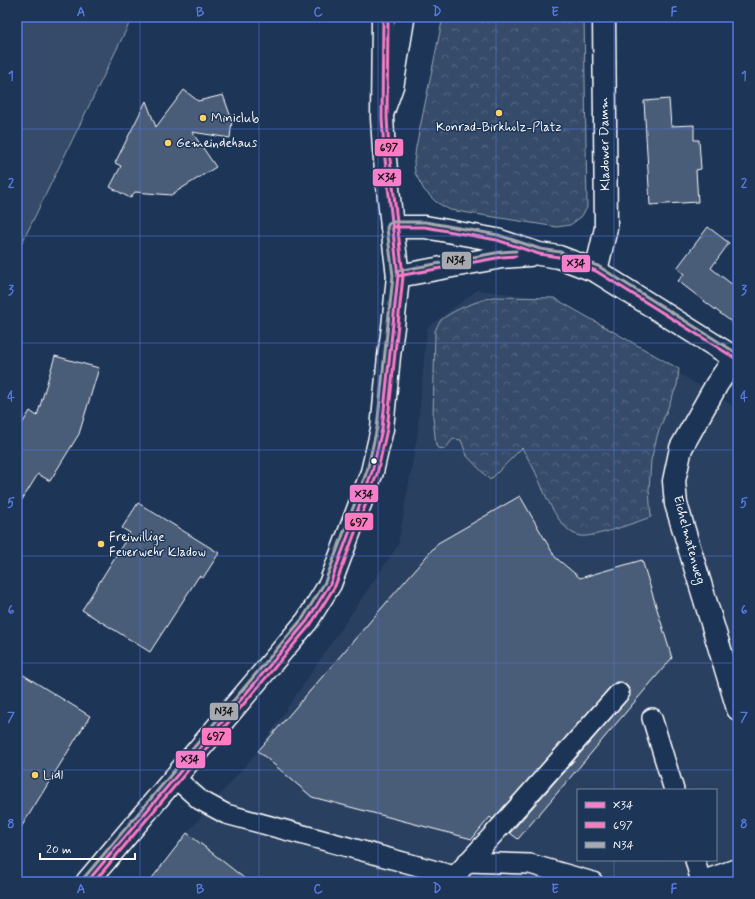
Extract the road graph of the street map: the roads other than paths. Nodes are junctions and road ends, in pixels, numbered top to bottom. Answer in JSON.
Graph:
{"nodes":[{"id":1,"x":383,"y":17,"type":"edge"},
{"id":2,"x":405,"y":17,"type":"edge"},
{"id":3,"x":604,"y":17,"type":"edge"},
{"id":4,"x":382,"y":118,"type":"junction"},
{"id":5,"x":392,"y":227,"type":"junction"},
{"id":6,"x":539,"y":254,"type":"junction"},
{"id":7,"x":596,"y":271,"type":"junction"},
{"id":8,"x":398,"y":276,"type":"junction"},
{"id":9,"x":737,"y":359,"type":"edge"},
{"id":10,"x":619,"y":692,"type":"dead end"},
{"id":11,"x":738,"y":709,"type":"edge"},
{"id":12,"x":652,"y":718,"type":"dead end"},
{"id":13,"x":174,"y":777,"type":"junction"},
{"id":14,"x":674,"y":789,"type":"edge"},
{"id":15,"x":695,"y":861,"type":"edge"},
{"id":16,"x":738,"y":868,"type":"edge"},
{"id":17,"x":458,"y":873,"type":"edge"},
{"id":18,"x":87,"y":882,"type":"edge"},
{"id":19,"x":593,"y":882,"type":"edge"},
{"id":20,"x":700,"y":882,"type":"edge"}],
"edges":[{"from":1,"to":4,"type":"main road"},
{"from":2,"to":4,"type":"lane"},
{"from":3,"to":7,"type":"main road","name":"Kladower Damm"},
{"from":4,"to":5,"type":"main road"},
{"from":5,"to":6,"type":"main road"},
{"from":5,"to":8,"type":"main road"},
{"from":6,"to":7,"type":"main road"},
{"from":6,"to":8,"type":"main road"},
{"from":7,"to":9,"type":"main road"},
{"from":8,"to":13,"type":"main road"},
{"from":9,"to":11,"type":"main road","name":"Eichelmatenweg"},
{"from":10,"to":17,"type":"lane"},
{"from":12,"to":14,"type":"lane"},
{"from":13,"to":17,"type":"lane"},
{"from":13,"to":18,"type":"main road"},
{"from":15,"to":20,"type":"lane"},
{"from":16,"to":20,"type":"lane"},
{"from":17,"to":19,"type":"lane"}]}
